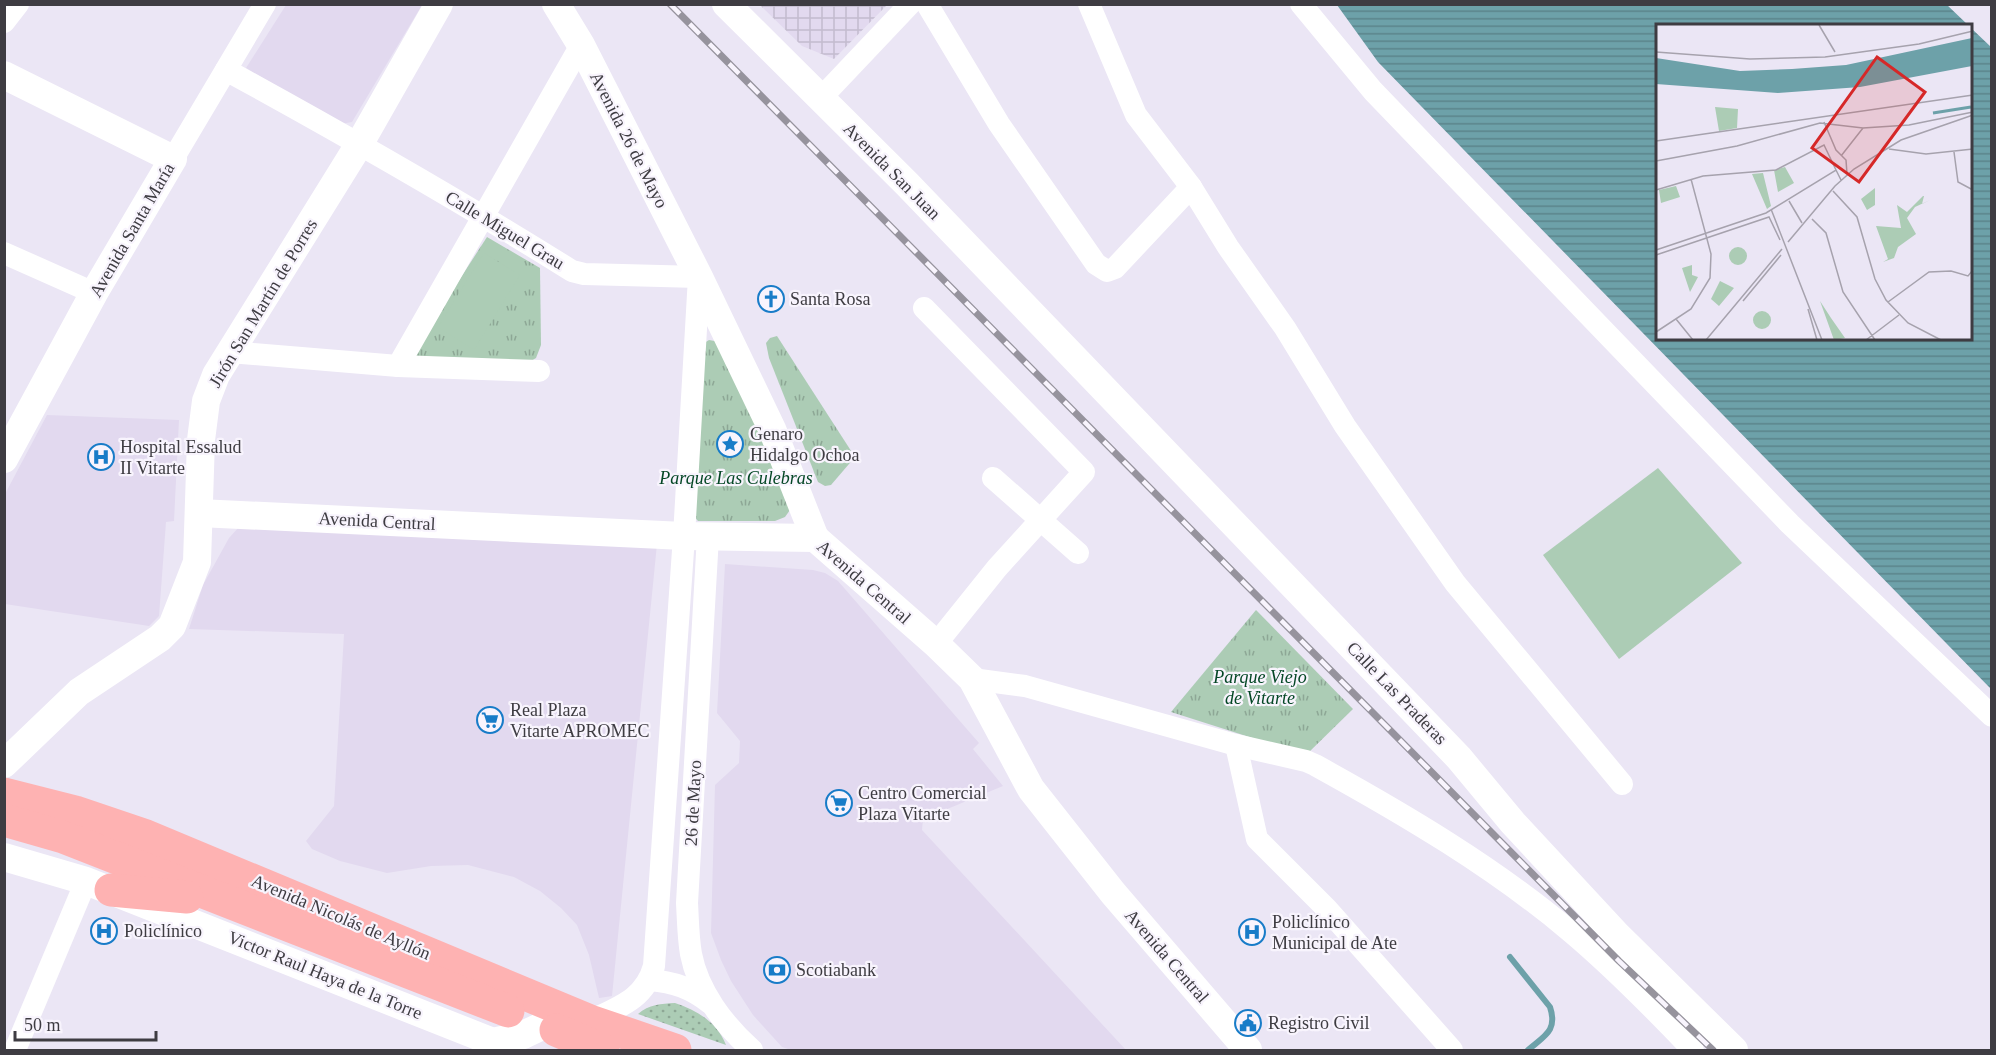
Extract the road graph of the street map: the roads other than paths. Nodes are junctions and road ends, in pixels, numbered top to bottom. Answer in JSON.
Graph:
{"nodes":[{"id":1,"x":18,"y":4,"type":"edge"},
{"id":2,"x":265,"y":4,"type":"edge"},
{"id":3,"x":439,"y":4,"type":"edge"},
{"id":4,"x":556,"y":4,"type":"edge"},
{"id":5,"x":726,"y":4,"type":"edge"},
{"id":6,"x":909,"y":4,"type":"edge"},
{"id":7,"x":927,"y":4,"type":"edge"},
{"id":8,"x":1089,"y":4,"type":"edge"},
{"id":9,"x":1301,"y":4,"type":"edge"},
{"id":10,"x":4,"y":22,"type":"edge"},
{"id":11,"x":581,"y":45,"type":"junction"},
{"id":12,"x":226,"y":70,"type":"junction"},
{"id":13,"x":4,"y":75,"type":"edge"},
{"id":14,"x":821,"y":98,"type":"junction"},
{"id":15,"x":360,"y":143,"type":"junction"},
{"id":16,"x":173,"y":159,"type":"junction"},
{"id":17,"x":1191,"y":187,"type":"junction"},
{"id":18,"x":483,"y":215,"type":"junction"},
{"id":19,"x":4,"y":253,"type":"edge"},
{"id":20,"x":699,"y":277,"type":"junction"},
{"id":21,"x":94,"y":293,"type":"junction"},
{"id":22,"x":924,"y":308,"type":"dead end"},
{"id":23,"x":1056,"y":339,"type":"joint"},
{"id":24,"x":230,"y":352,"type":"junction"},
{"id":25,"x":398,"y":366,"type":"junction"},
{"id":26,"x":539,"y":371,"type":"dead end"},
{"id":27,"x":4,"y":459,"type":"edge"},
{"id":28,"x":993,"y":478,"type":"dead end"},
{"id":29,"x":199,"y":513,"type":"junction"},
{"id":30,"x":1039,"y":520,"type":"junction"},
{"id":31,"x":696,"y":536,"type":"junction"},
{"id":32,"x":815,"y":538,"type":"junction"},
{"id":33,"x":1078,"y":553,"type":"dead end"},
{"id":34,"x":936,"y":644,"type":"junction"},
{"id":35,"x":994,"y":694,"type":"junction"},
{"id":36,"x":1992,"y":716,"type":"edge"},
{"id":37,"x":1236,"y":745,"type":"junction"},
{"id":38,"x":4,"y":764,"type":"edge"},
{"id":39,"x":1622,"y":784,"type":"dead end"},
{"id":40,"x":4,"y":794,"type":"edge"},
{"id":41,"x":4,"y":820,"type":"edge"},
{"id":42,"x":4,"y":857,"type":"edge"},
{"id":43,"x":98,"y":885,"type":"junction"},
{"id":44,"x":225,"y":900,"type":"junction"},
{"id":45,"x":650,"y":980,"type":"junction"},
{"id":46,"x":711,"y":1004,"type":"junction"},
{"id":47,"x":590,"y":1021,"type":"junction"},
{"id":48,"x":537,"y":1038,"type":"edge"},
{"id":49,"x":15,"y":1050,"type":"edge"},
{"id":50,"x":603,"y":1050,"type":"edge"},
{"id":51,"x":675,"y":1050,"type":"edge"},
{"id":52,"x":752,"y":1050,"type":"edge"},
{"id":53,"x":1248,"y":1050,"type":"edge"},
{"id":54,"x":1452,"y":1050,"type":"edge"},
{"id":55,"x":1693,"y":1050,"type":"edge"},
{"id":56,"x":1734,"y":1050,"type":"edge"}],
"edges":[{"from":1,"to":10,"type":"street"},
{"from":2,"to":12,"type":"street","name":"Avenida Santa María"},
{"from":3,"to":15,"type":"street","name":"Jirón San Martín de Porres"},
{"from":4,"to":11,"type":"street","name":"Avenida 26 de Mayo"},
{"from":5,"to":14,"type":"street","name":"Avenida San Juan"},
{"from":6,"to":14,"type":"street"},
{"from":7,"to":17,"type":"street"},
{"from":8,"to":17,"type":"street"},
{"from":9,"to":36,"type":"street"},
{"from":11,"to":18,"type":"street"},
{"from":11,"to":20,"type":"street","name":"Avenida 26 de Mayo"},
{"from":12,"to":15,"type":"street","name":"Calle Miguel Grau"},
{"from":12,"to":16,"type":"street","name":"Avenida Santa María"},
{"from":13,"to":16,"type":"street"},
{"from":14,"to":23,"type":"street","name":"Avenida San Juan"},
{"from":15,"to":18,"type":"street","name":"Calle Miguel Grau"},
{"from":15,"to":24,"type":"street","name":"Jirón San Martín de Porres"},
{"from":16,"to":21,"type":"street","name":"Avenida Santa María"},
{"from":17,"to":39,"type":"street"},
{"from":18,"to":20,"type":"street","name":"Calle Miguel Grau"},
{"from":18,"to":25,"type":"street"},
{"from":19,"to":21,"type":"street"},
{"from":20,"to":31,"type":"street"},
{"from":20,"to":32,"type":"street","name":"Avenida 26 de Mayo"},
{"from":21,"to":27,"type":"street","name":"Avenida Santa María"},
{"from":22,"to":30,"type":"street"},
{"from":23,"to":56,"type":"street","name":"Calle Las Praderas"},
{"from":24,"to":25,"type":"street"},
{"from":24,"to":29,"type":"street","name":"Jirón San Martín de Porres"},
{"from":25,"to":26,"type":"street"},
{"from":28,"to":30,"type":"street"},
{"from":29,"to":31,"type":"street","name":"Avenida Central"},
{"from":29,"to":38,"type":"street","name":"Jirón San Martín de Porres"},
{"from":30,"to":33,"type":"street"},
{"from":30,"to":34,"type":"street"},
{"from":31,"to":32,"type":"street","name":"Avenida Central"},
{"from":31,"to":45,"type":"street","name":"26 de Mayo"},
{"from":31,"to":46,"type":"street","name":"26 de Mayo"},
{"from":32,"to":34,"type":"street","name":"Avenida Central"},
{"from":34,"to":35,"type":"street","name":"Avenida Central"},
{"from":35,"to":37,"type":"street"},
{"from":35,"to":53,"type":"street","name":"Avenida Central"},
{"from":37,"to":54,"type":"street"},
{"from":37,"to":55,"type":"street"},
{"from":40,"to":47,"type":"main road","name":"Avenida Nicolás de Ayllón"},
{"from":41,"to":44,"type":"main road","name":"Avenida Nicolás de Ayllón"},
{"from":42,"to":43,"type":"street","name":"Victor Raul Haya de la Torre"},
{"from":43,"to":44,"type":"main road"},
{"from":43,"to":48,"type":"street","name":"Victor Raul Haya de la Torre"},
{"from":43,"to":49,"type":"street"},
{"from":44,"to":48,"type":"main road","name":"Avenida Nicolás de Ayllón"},
{"from":45,"to":46,"type":"street"},
{"from":45,"to":47,"type":"street"},
{"from":46,"to":52,"type":"street","name":"26 de Mayo"},
{"from":47,"to":51,"type":"main road","name":"Avenida Nicolás de Ayllón"},
{"from":48,"to":50,"type":"main road","name":"Avenida Nicolás de Ayllón"}]}
